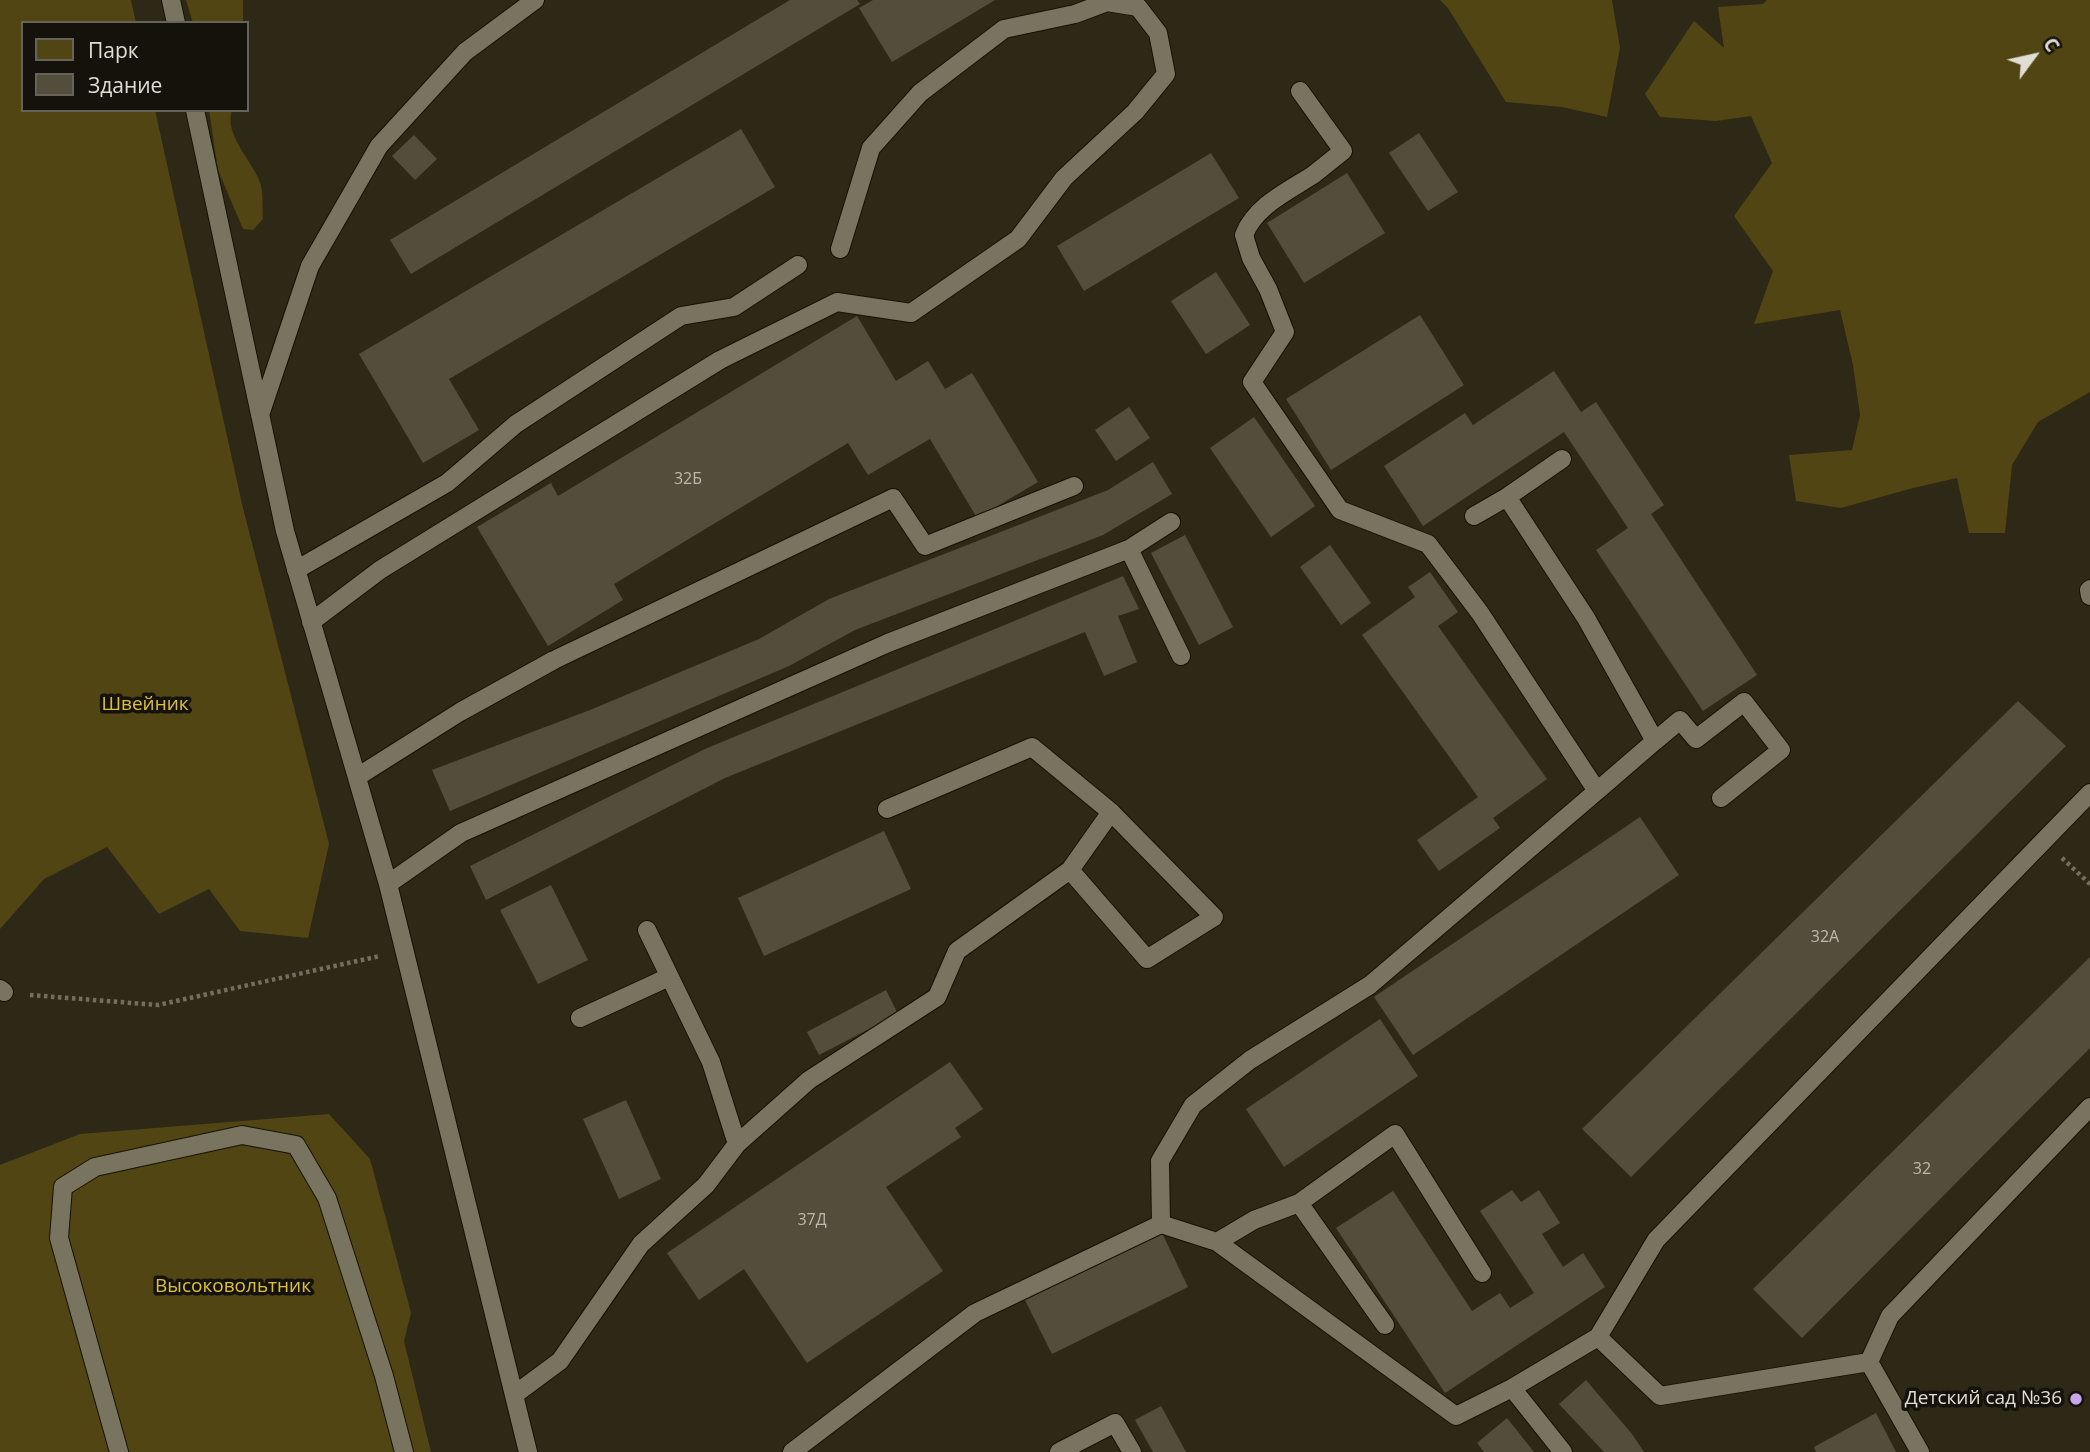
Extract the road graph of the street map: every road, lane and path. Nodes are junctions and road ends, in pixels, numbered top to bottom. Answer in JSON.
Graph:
{"nodes":[{"id":1,"x":171,"y":0,"type":"edge"},
{"id":2,"x":534,"y":0,"type":"edge"},
{"id":3,"x":176,"y":21,"type":"edge"},
{"id":4,"x":1300,"y":91,"type":"dead end"},
{"id":5,"x":194,"y":112,"type":"edge"},
{"id":6,"x":840,"y":249,"type":"dead end"},
{"id":7,"x":798,"y":265,"type":"dead end"},
{"id":8,"x":260,"y":415,"type":"junction"},
{"id":9,"x":1562,"y":459,"type":"dead end"},
{"id":10,"x":1074,"y":486,"type":"dead end"},
{"id":11,"x":1507,"y":497,"type":"junction"},
{"id":12,"x":1474,"y":516,"type":"dead end"},
{"id":13,"x":1171,"y":522,"type":"dead end"},
{"id":14,"x":1129,"y":549,"type":"junction"},
{"id":15,"x":296,"y":570,"type":"junction"},
{"id":16,"x":2090,"y":589,"type":"edge"},
{"id":17,"x":2090,"y":596,"type":"edge"},
{"id":18,"x":311,"y":622,"type":"junction"},
{"id":19,"x":1181,"y":656,"type":"dead end"},
{"id":20,"x":1655,"y":741,"type":"junction"},
{"id":21,"x":357,"y":777,"type":"junction"},
{"id":22,"x":1597,"y":791,"type":"junction"},
{"id":23,"x":2090,"y":793,"type":"edge"},
{"id":24,"x":1721,"y":798,"type":"dead end"},
{"id":25,"x":887,"y":809,"type":"dead end"},
{"id":26,"x":1111,"y":812,"type":"junction"},
{"id":27,"x":2043,"y":841,"type":"junction"},
{"id":28,"x":1070,"y":870,"type":"junction"},
{"id":29,"x":388,"y":884,"type":"junction"},
{"id":30,"x":2090,"y":884,"type":"edge"},
{"id":31,"x":647,"y":930,"type":"dead end"},
{"id":32,"x":405,"y":951,"type":"junction"},
{"id":33,"x":669,"y":977,"type":"junction"},
{"id":34,"x":2,"y":991,"type":"edge"},
{"id":35,"x":580,"y":1018,"type":"dead end"},
{"id":36,"x":2090,"y":1107,"type":"edge"},
{"id":37,"x":737,"y":1144,"type":"junction"},
{"id":38,"x":1299,"y":1203,"type":"junction"},
{"id":39,"x":1161,"y":1224,"type":"junction"},
{"id":40,"x":1217,"y":1242,"type":"junction"},
{"id":41,"x":1482,"y":1273,"type":"dead end"},
{"id":42,"x":1385,"y":1325,"type":"dead end"},
{"id":43,"x":1598,"y":1337,"type":"junction"},
{"id":44,"x":1869,"y":1362,"type":"junction"},
{"id":45,"x":1512,"y":1388,"type":"junction"},
{"id":46,"x":514,"y":1395,"type":"junction"},
{"id":47,"x":119,"y":1452,"type":"edge"},
{"id":48,"x":404,"y":1452,"type":"edge"},
{"id":49,"x":528,"y":1452,"type":"edge"},
{"id":50,"x":792,"y":1452,"type":"edge"},
{"id":51,"x":1059,"y":1452,"type":"edge"},
{"id":52,"x":1132,"y":1452,"type":"edge"},
{"id":53,"x":1563,"y":1452,"type":"edge"},
{"id":54,"x":1920,"y":1452,"type":"edge"}],
"edges":[{"from":1,"to":3,"type":"lane"},
{"from":2,"to":8,"type":"lane"},
{"from":4,"to":22,"type":"lane"},
{"from":5,"to":8,"type":"lane"},
{"from":6,"to":18,"type":"lane"},
{"from":7,"to":15,"type":"lane"},
{"from":8,"to":15,"type":"lane"},
{"from":9,"to":11,"type":"lane"},
{"from":10,"to":21,"type":"lane"},
{"from":11,"to":12,"type":"lane"},
{"from":11,"to":20,"type":"lane"},
{"from":13,"to":14,"type":"lane"},
{"from":14,"to":19,"type":"lane"},
{"from":14,"to":29,"type":"lane"},
{"from":15,"to":18,"type":"lane"},
{"from":16,"to":17,"type":"lane"},
{"from":18,"to":21,"type":"lane"},
{"from":20,"to":22,"type":"lane"},
{"from":20,"to":24,"type":"lane"},
{"from":21,"to":29,"type":"lane"},
{"from":22,"to":39,"type":"lane"},
{"from":23,"to":27,"type":"lane"},
{"from":25,"to":26,"type":"lane"},
{"from":26,"to":28,"type":"lane"},
{"from":26,"to":28,"type":"lane"},
{"from":27,"to":30,"type":"path"},
{"from":27,"to":43,"type":"lane"},
{"from":28,"to":37,"type":"lane"},
{"from":29,"to":32,"type":"lane"},
{"from":31,"to":33,"type":"lane"},
{"from":32,"to":34,"type":"path"},
{"from":32,"to":46,"type":"lane"},
{"from":33,"to":35,"type":"lane"},
{"from":33,"to":37,"type":"lane"},
{"from":36,"to":44,"type":"lane"},
{"from":37,"to":46,"type":"lane"},
{"from":38,"to":40,"type":"lane"},
{"from":38,"to":41,"type":"lane"},
{"from":38,"to":42,"type":"lane"},
{"from":39,"to":40,"type":"lane"},
{"from":39,"to":50,"type":"lane"},
{"from":40,"to":45,"type":"lane"},
{"from":43,"to":44,"type":"lane"},
{"from":43,"to":45,"type":"lane"},
{"from":44,"to":54,"type":"lane"},
{"from":45,"to":53,"type":"lane"},
{"from":46,"to":49,"type":"lane"},
{"from":47,"to":48,"type":"lane"},
{"from":51,"to":52,"type":"lane"}]}
